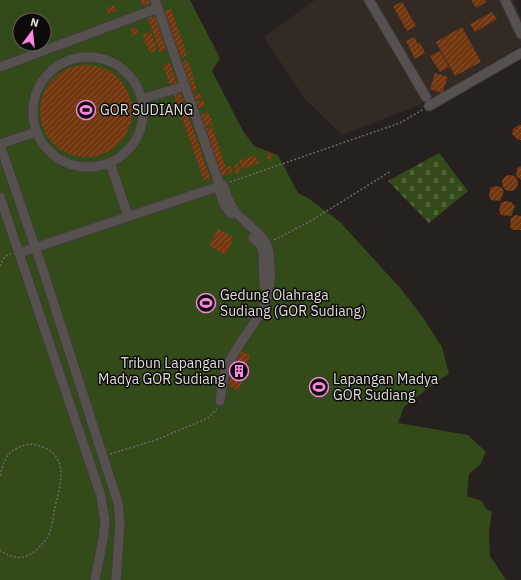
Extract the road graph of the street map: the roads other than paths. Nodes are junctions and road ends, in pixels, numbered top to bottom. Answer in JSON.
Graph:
{"nodes":[{"id":1,"x":368,"y":0,"type":"edge"},
{"id":2,"x":504,"y":0,"type":"edge"},
{"id":3,"x":156,"y":4,"type":"edge"},
{"id":4,"x":521,"y":34,"type":"edge"},
{"id":5,"x":63,"y":43,"type":"junction"},
{"id":6,"x":521,"y":53,"type":"edge"},
{"id":7,"x":68,"y":59,"type":"junction"},
{"id":8,"x":0,"y":67,"type":"edge"},
{"id":9,"x":185,"y":86,"type":"junction"},
{"id":10,"x":142,"y":99,"type":"junction"},
{"id":11,"x":36,"y":132,"type":"junction"},
{"id":12,"x":0,"y":144,"type":"edge"},
{"id":13,"x":110,"y":163,"type":"junction"},
{"id":14,"x":220,"y":186,"type":"junction"},
{"id":15,"x":0,"y":198,"type":"edge"},
{"id":16,"x":128,"y":216,"type":"junction"},
{"id":17,"x":35,"y":246,"type":"junction"},
{"id":18,"x":19,"y":252,"type":"junction"},
{"id":19,"x":267,"y":298,"type":"junction"},
{"id":20,"x":220,"y":401,"type":"road end"},
{"id":21,"x":95,"y":580,"type":"edge"},
{"id":22,"x":116,"y":580,"type":"edge"}],
"edges":[{"from":1,"to":6,"type":"street"},
{"from":2,"to":4,"type":"street"},
{"from":3,"to":5,"type":"street"},
{"from":3,"to":9,"type":"street"},
{"from":5,"to":7,"type":"street"},
{"from":5,"to":8,"type":"street"},
{"from":7,"to":10,"type":"street"},
{"from":7,"to":11,"type":"street"},
{"from":9,"to":10,"type":"street"},
{"from":9,"to":14,"type":"street"},
{"from":10,"to":13,"type":"street"},
{"from":11,"to":12,"type":"street"},
{"from":11,"to":13,"type":"street"},
{"from":12,"to":17,"type":"street"},
{"from":13,"to":16,"type":"street"},
{"from":14,"to":16,"type":"street"},
{"from":14,"to":19,"type":"street"},
{"from":14,"to":19,"type":"street"},
{"from":15,"to":18,"type":"street"},
{"from":16,"to":17,"type":"street"},
{"from":17,"to":18,"type":"street"},
{"from":17,"to":22,"type":"street"},
{"from":18,"to":21,"type":"street"},
{"from":19,"to":20,"type":"street"}]}
